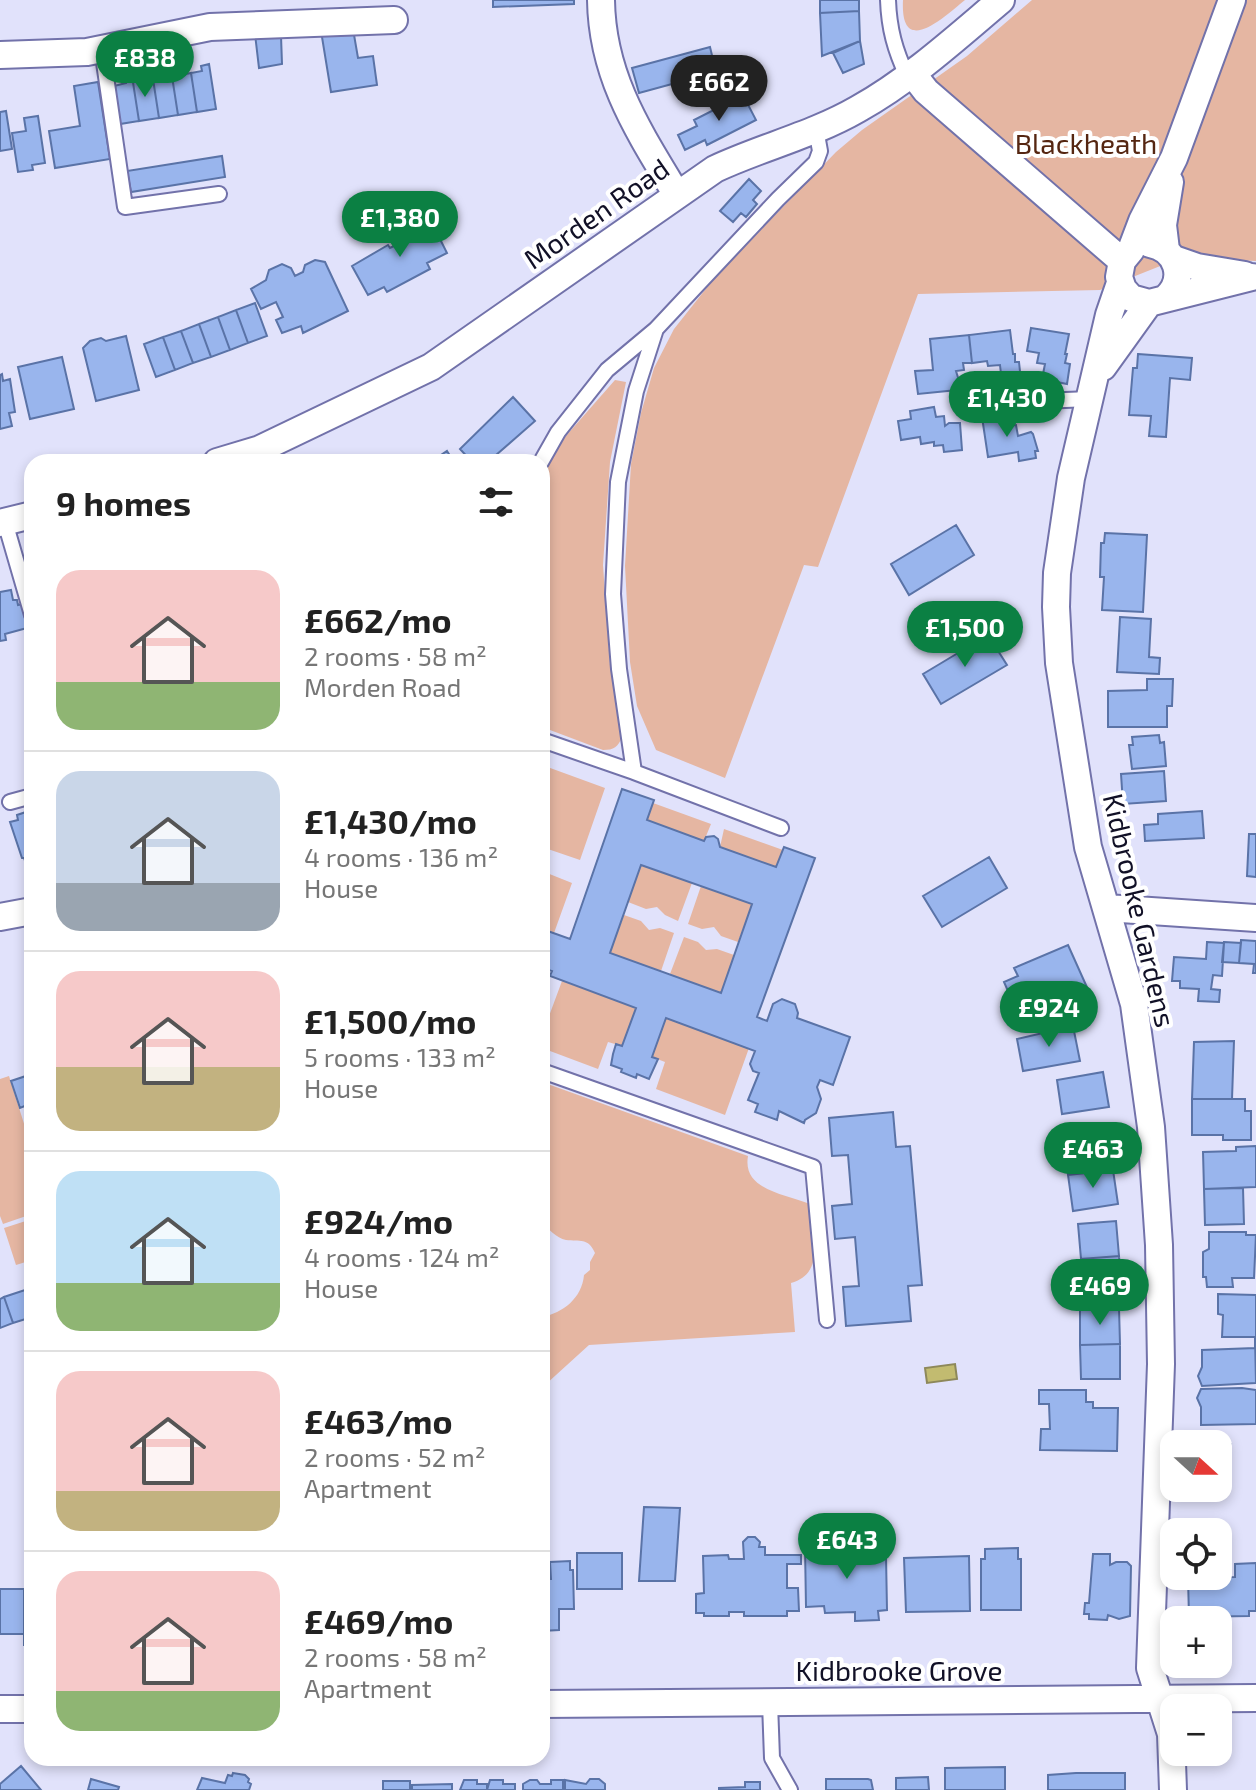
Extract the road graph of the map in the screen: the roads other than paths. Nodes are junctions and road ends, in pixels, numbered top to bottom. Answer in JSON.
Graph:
{"nodes":[{"id":1,"x":601,"y":0,"type":"edge"},
{"id":2,"x":888,"y":0,"type":"edge"},
{"id":3,"x":1001,"y":0,"type":"edge"},
{"id":4,"x":1232,"y":0,"type":"edge"},
{"id":5,"x":394,"y":20,"type":"dead end"},
{"id":6,"x":102,"y":49,"type":"junction"},
{"id":7,"x":0,"y":55,"type":"edge"},
{"id":8,"x":910,"y":75,"type":"junction"},
{"id":9,"x":816,"y":129,"type":"junction"},
{"id":10,"x":1174,"y":158,"type":"junction"},
{"id":11,"x":219,"y":194,"type":"dead end"},
{"id":12,"x":677,"y":195,"type":"junction"},
{"id":13,"x":1170,"y":254,"type":"junction"},
{"id":14,"x":1124,"y":265,"type":"junction"},
{"id":15,"x":1254,"y":277,"type":"edge"},
{"id":16,"x":1157,"y":300,"type":"junction"},
{"id":17,"x":656,"y":329,"type":"junction"},
{"id":18,"x":1093,"y":388,"type":"junction"},
{"id":19,"x":990,"y":403,"type":"dead end"},
{"id":20,"x":243,"y":454,"type":"edge"},
{"id":21,"x":546,"y":454,"type":"edge"},
{"id":22,"x":24,"y":517,"type":"edge"},
{"id":23,"x":3,"y":523,"type":"edge"},
{"id":24,"x":24,"y":590,"type":"edge"},
{"id":25,"x":550,"y":743,"type":"edge"},
{"id":26,"x":634,"y":772,"type":"junction"},
{"id":27,"x":24,"y":798,"type":"edge"},
{"id":28,"x":10,"y":802,"type":"dead end"},
{"id":29,"x":781,"y":828,"type":"dead end"},
{"id":30,"x":1106,"y":908,"type":"junction"},
{"id":31,"x":24,"y":912,"type":"edge"},
{"id":32,"x":0,"y":916,"type":"edge"},
{"id":33,"x":1256,"y":918,"type":"edge"},
{"id":34,"x":550,"y":1074,"type":"edge"},
{"id":35,"x":827,"y":1320,"type":"dead end"},
{"id":36,"x":1256,"y":1698,"type":"edge"},
{"id":37,"x":1159,"y":1701,"type":"junction"},
{"id":38,"x":770,"y":1703,"type":"junction"},
{"id":39,"x":550,"y":1704,"type":"edge"},
{"id":40,"x":0,"y":1709,"type":"edge"},
{"id":41,"x":24,"y":1709,"type":"edge"},
{"id":42,"x":790,"y":1790,"type":"edge"},
{"id":43,"x":1173,"y":1790,"type":"edge"}],
"edges":[{"from":1,"to":12,"type":"street"},
{"from":2,"to":8,"type":"lane"},
{"from":3,"to":8,"type":"street","name":"Morden Road"},
{"from":4,"to":10,"type":"street"},
{"from":5,"to":6,"type":"street"},
{"from":6,"to":7,"type":"street"},
{"from":6,"to":11,"type":"lane"},
{"from":8,"to":9,"type":"street","name":"Morden Road"},
{"from":8,"to":14,"type":"street"},
{"from":9,"to":12,"type":"street","name":"Morden Road"},
{"from":9,"to":17,"type":"lane"},
{"from":10,"to":13,"type":"street"},
{"from":10,"to":14,"type":"street","name":"Kidbrooke Gardens"},
{"from":12,"to":20,"type":"street","name":"Morden Road"},
{"from":13,"to":14,"type":"street"},
{"from":13,"to":15,"type":"street"},
{"from":13,"to":16,"type":"street"},
{"from":14,"to":16,"type":"street"},
{"from":14,"to":18,"type":"street","name":"Kidbrooke Gardens"},
{"from":15,"to":16,"type":"street"},
{"from":16,"to":18,"type":"street"},
{"from":17,"to":21,"type":"lane"},
{"from":17,"to":26,"type":"lane"},
{"from":18,"to":19,"type":"lane"},
{"from":18,"to":30,"type":"street","name":"Kidbrooke Gardens"},
{"from":22,"to":23,"type":"street"},
{"from":23,"to":24,"type":"lane"},
{"from":25,"to":26,"type":"lane"},
{"from":26,"to":29,"type":"lane"},
{"from":27,"to":28,"type":"lane"},
{"from":30,"to":33,"type":"street"},
{"from":30,"to":37,"type":"street","name":"Kidbrooke Gardens"},
{"from":31,"to":32,"type":"street"},
{"from":34,"to":35,"type":"lane"},
{"from":36,"to":37,"type":"street","name":"Kidbrooke Grove"},
{"from":37,"to":38,"type":"street","name":"Kidbrooke Grove"},
{"from":37,"to":43,"type":"street","name":"Kidbrooke Gardens"},
{"from":38,"to":39,"type":"street","name":"Kidbrooke Grove"},
{"from":38,"to":42,"type":"lane"},
{"from":40,"to":41,"type":"street"}]}
